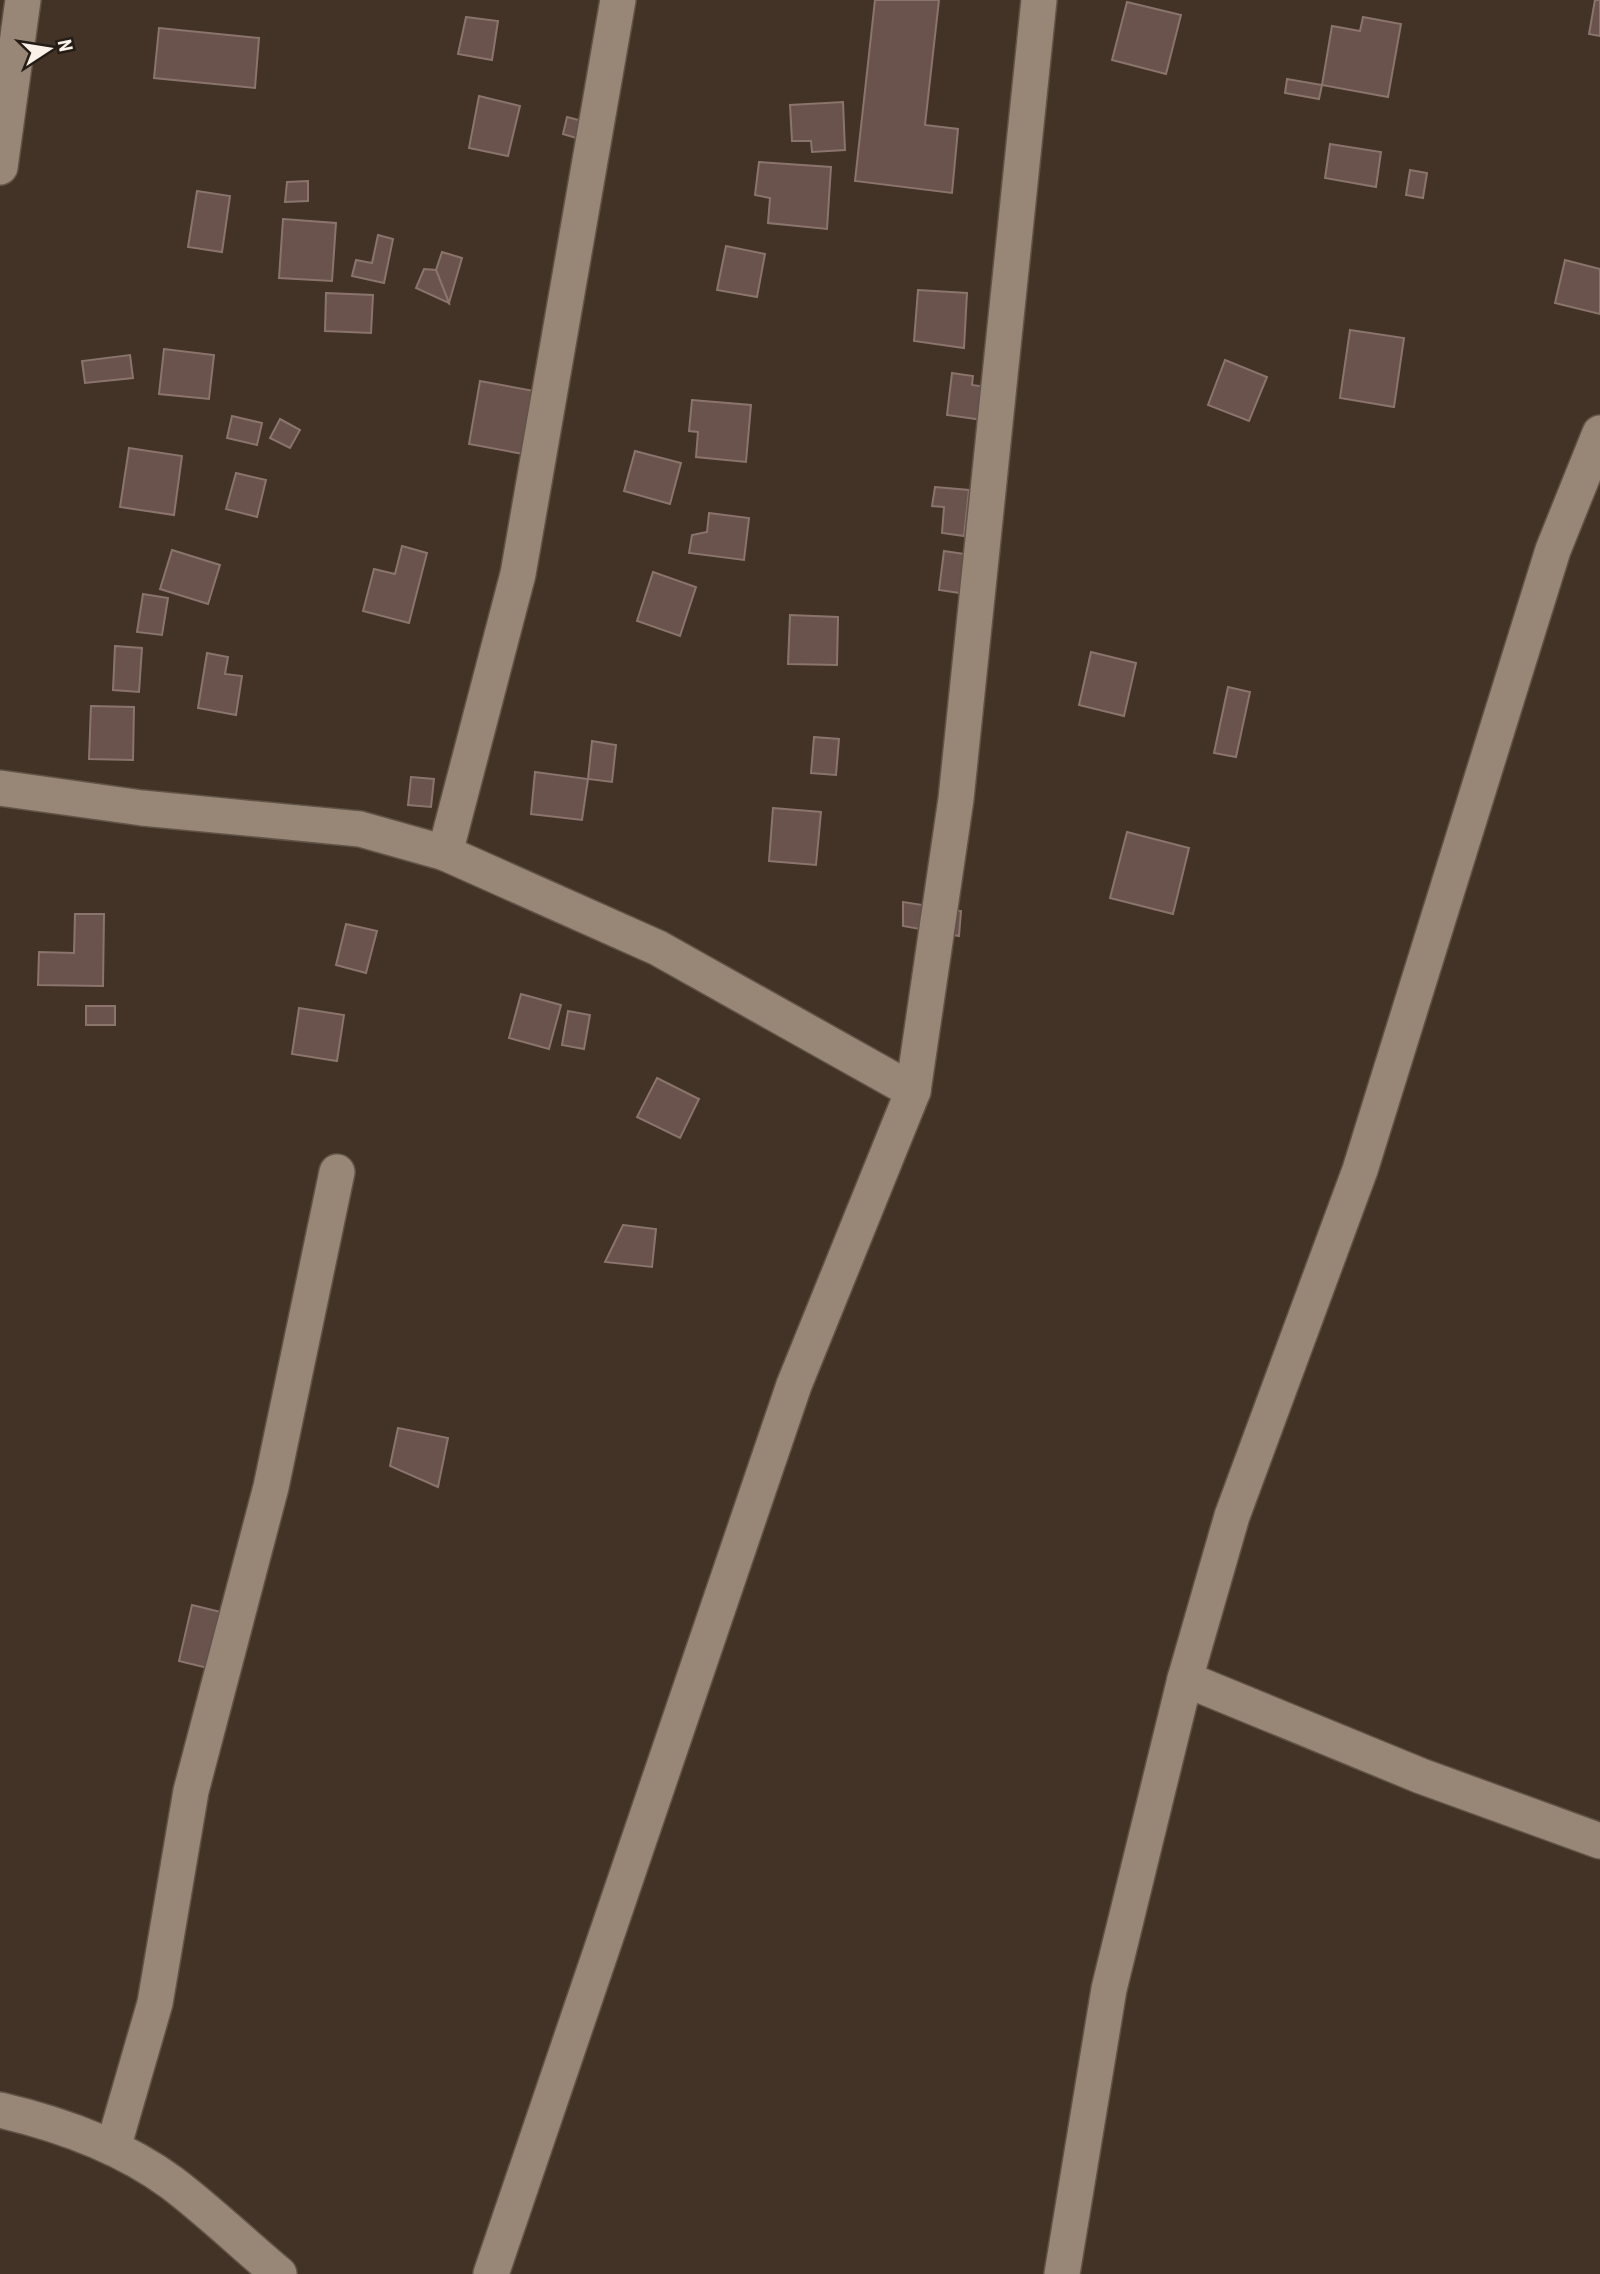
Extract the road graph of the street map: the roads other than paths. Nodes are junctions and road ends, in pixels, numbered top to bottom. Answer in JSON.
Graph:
{"nodes":[{"id":1,"x":23,"y":0,"type":"edge"},
{"id":2,"x":618,"y":0,"type":"edge"},
{"id":3,"x":1039,"y":0,"type":"edge"},
{"id":4,"x":0,"y":167,"type":"edge"},
{"id":5,"x":1599,"y":440,"type":"edge"},
{"id":6,"x":0,"y":788,"type":"edge"},
{"id":7,"x":445,"y":853,"type":"junction"},
{"id":8,"x":913,"y":1091,"type":"junction"},
{"id":9,"x":337,"y":1172,"type":"dead end"},
{"id":10,"x":1185,"y":1679,"type":"junction"},
{"id":11,"x":1600,"y":1841,"type":"edge"},
{"id":12,"x":0,"y":2110,"type":"edge"},
{"id":13,"x":113,"y":2148,"type":"junction"},
{"id":14,"x":279,"y":2274,"type":"edge"},
{"id":15,"x":491,"y":2274,"type":"edge"},
{"id":16,"x":1062,"y":2274,"type":"edge"}],
"edges":[{"from":1,"to":4,"type":"street"},
{"from":2,"to":7,"type":"street"},
{"from":3,"to":8,"type":"street"},
{"from":5,"to":10,"type":"street"},
{"from":6,"to":7,"type":"street"},
{"from":7,"to":8,"type":"street"},
{"from":8,"to":15,"type":"street"},
{"from":9,"to":13,"type":"street"},
{"from":10,"to":11,"type":"street"},
{"from":10,"to":16,"type":"street"},
{"from":12,"to":13,"type":"street"},
{"from":13,"to":14,"type":"street"}]}
